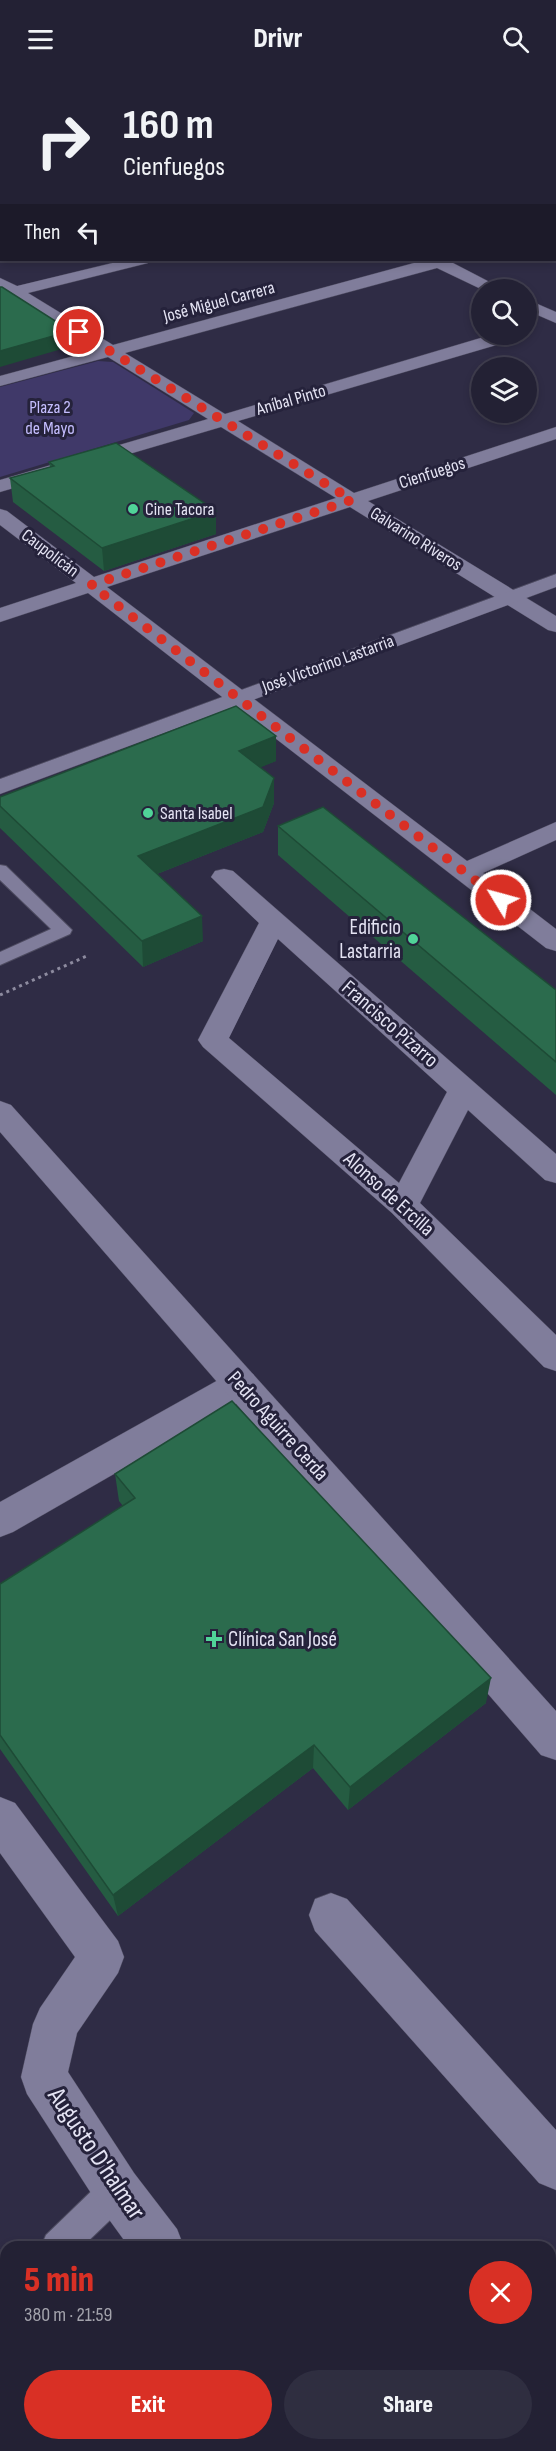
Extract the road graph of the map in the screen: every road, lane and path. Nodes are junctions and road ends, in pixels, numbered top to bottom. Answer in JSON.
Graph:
{"nodes":[{"id":1,"x":137,"y":261,"type":"edge"},
{"id":2,"x":436,"y":261,"type":"edge"},
{"id":3,"x":442,"y":261,"type":"edge"},
{"id":4,"x":475,"y":279,"type":"edge"},
{"id":5,"x":5,"y":290,"type":"edge"},
{"id":6,"x":537,"y":310,"type":"edge"},
{"id":7,"x":556,"y":320,"type":"edge"},
{"id":8,"x":537,"y":328,"type":"edge"},
{"id":9,"x":477,"y":345,"type":"edge"},
{"id":10,"x":111,"y":351,"type":"junction"},
{"id":11,"x":0,"y":381,"type":"edge"},
{"id":12,"x":223,"y":420,"type":"junction"},
{"id":13,"x":556,"y":433,"type":"edge"},
{"id":14,"x":0,"y":486,"type":"edge"},
{"id":15,"x":352,"y":500,"type":"junction"},
{"id":16,"x":0,"y":515,"type":"edge"},
{"id":17,"x":556,"y":580,"type":"edge"},
{"id":18,"x":91,"y":585,"type":"junction"},
{"id":19,"x":510,"y":597,"type":"junction"},
{"id":20,"x":0,"y":615,"type":"edge"},
{"id":21,"x":556,"y":625,"type":"edge"},
{"id":22,"x":239,"y":697,"type":"junction"},
{"id":23,"x":0,"y":787,"type":"edge"},
{"id":24,"x":556,"y":830,"type":"edge"},
{"id":25,"x":0,"y":870,"type":"edge"},
{"id":26,"x":465,"y":872,"type":"junction"},
{"id":27,"x":224,"y":877,"type":"dead end"},
{"id":28,"x":273,"y":922,"type":"junction"},
{"id":29,"x":556,"y":942,"type":"edge"},
{"id":30,"x":88,"y":955,"type":"dead end"},
{"id":31,"x":0,"y":958,"type":"edge"},
{"id":32,"x":0,"y":995,"type":"edge"},
{"id":33,"x":464,"y":1089,"type":"junction"},
{"id":34,"x":0,"y":1113,"type":"edge"},
{"id":35,"x":556,"y":1172,"type":"edge"},
{"id":36,"x":403,"y":1205,"type":"junction"},
{"id":37,"x":556,"y":1357,"type":"edge"},
{"id":38,"x":241,"y":1384,"type":"junction"},
{"id":39,"x":0,"y":1521,"type":"edge"},
{"id":40,"x":548,"y":1727,"type":"edge"},
{"id":41,"x":0,"y":1818,"type":"edge"},
{"id":42,"x":331,"y":1915,"type":"dead end"},
{"id":43,"x":556,"y":2166,"type":"edge"},
{"id":44,"x":117,"y":2190,"type":"junction"},
{"id":45,"x":64,"y":2241,"type":"edge"},
{"id":46,"x":155,"y":2241,"type":"edge"}],
"edges":[{"from":1,"to":5,"type":"street"},
{"from":2,"to":10,"type":"street","name":"José Miguel Carrera"},
{"from":3,"to":4,"type":"street"},
{"from":5,"to":10,"type":"street","name":"Galvarino Riveros"},
{"from":6,"to":7,"type":"street"},
{"from":7,"to":8,"type":"street"},
{"from":9,"to":12,"type":"street","name":"Aníbal Pinto"},
{"from":10,"to":11,"type":"street","name":"José Miguel Carrera"},
{"from":10,"to":12,"type":"street","name":"Galvarino Riveros"},
{"from":12,"to":14,"type":"street","name":"Aníbal Pinto"},
{"from":12,"to":15,"type":"street","name":"Galvarino Riveros"},
{"from":13,"to":15,"type":"street","name":"Cienfuegos"},
{"from":15,"to":18,"type":"street","name":"Cienfuegos"},
{"from":15,"to":19,"type":"street","name":"Galvarino Riveros"},
{"from":16,"to":18,"type":"street","name":"Caupolicán"},
{"from":17,"to":19,"type":"street","name":"José Victorino Lastarria"},
{"from":18,"to":20,"type":"street","name":"Cienfuegos"},
{"from":18,"to":22,"type":"street","name":"Caupolicán"},
{"from":19,"to":21,"type":"street","name":"Galvarino Riveros"},
{"from":19,"to":22,"type":"street","name":"José Victorino Lastarria"},
{"from":22,"to":23,"type":"street","name":"José Victorino Lastarria"},
{"from":22,"to":26,"type":"street","name":"Caupolicán"},
{"from":24,"to":26,"type":"street"},
{"from":25,"to":31,"type":"lane"},
{"from":26,"to":29,"type":"street","name":"Caupolicán"},
{"from":27,"to":28,"type":"street","name":"Francisco Pizarro"},
{"from":28,"to":33,"type":"street","name":"Francisco Pizarro"},
{"from":28,"to":36,"type":"street","name":"Alonso de Ercilla"},
{"from":30,"to":32,"type":"path"},
{"from":33,"to":35,"type":"street","name":"Francisco Pizarro"},
{"from":33,"to":36,"type":"street"},
{"from":34,"to":38,"type":"street","name":"Pedro Aguirre Cerda"},
{"from":36,"to":37,"type":"street","name":"Alonso de Ercilla"},
{"from":38,"to":39,"type":"street"},
{"from":38,"to":40,"type":"street","name":"Pedro Aguirre Cerda"},
{"from":41,"to":44,"type":"street","name":"Augusto D'halmar"},
{"from":42,"to":43,"type":"street"},
{"from":44,"to":45,"type":"lane"},
{"from":44,"to":46,"type":"street","name":"Augusto D'halmar"}]}
